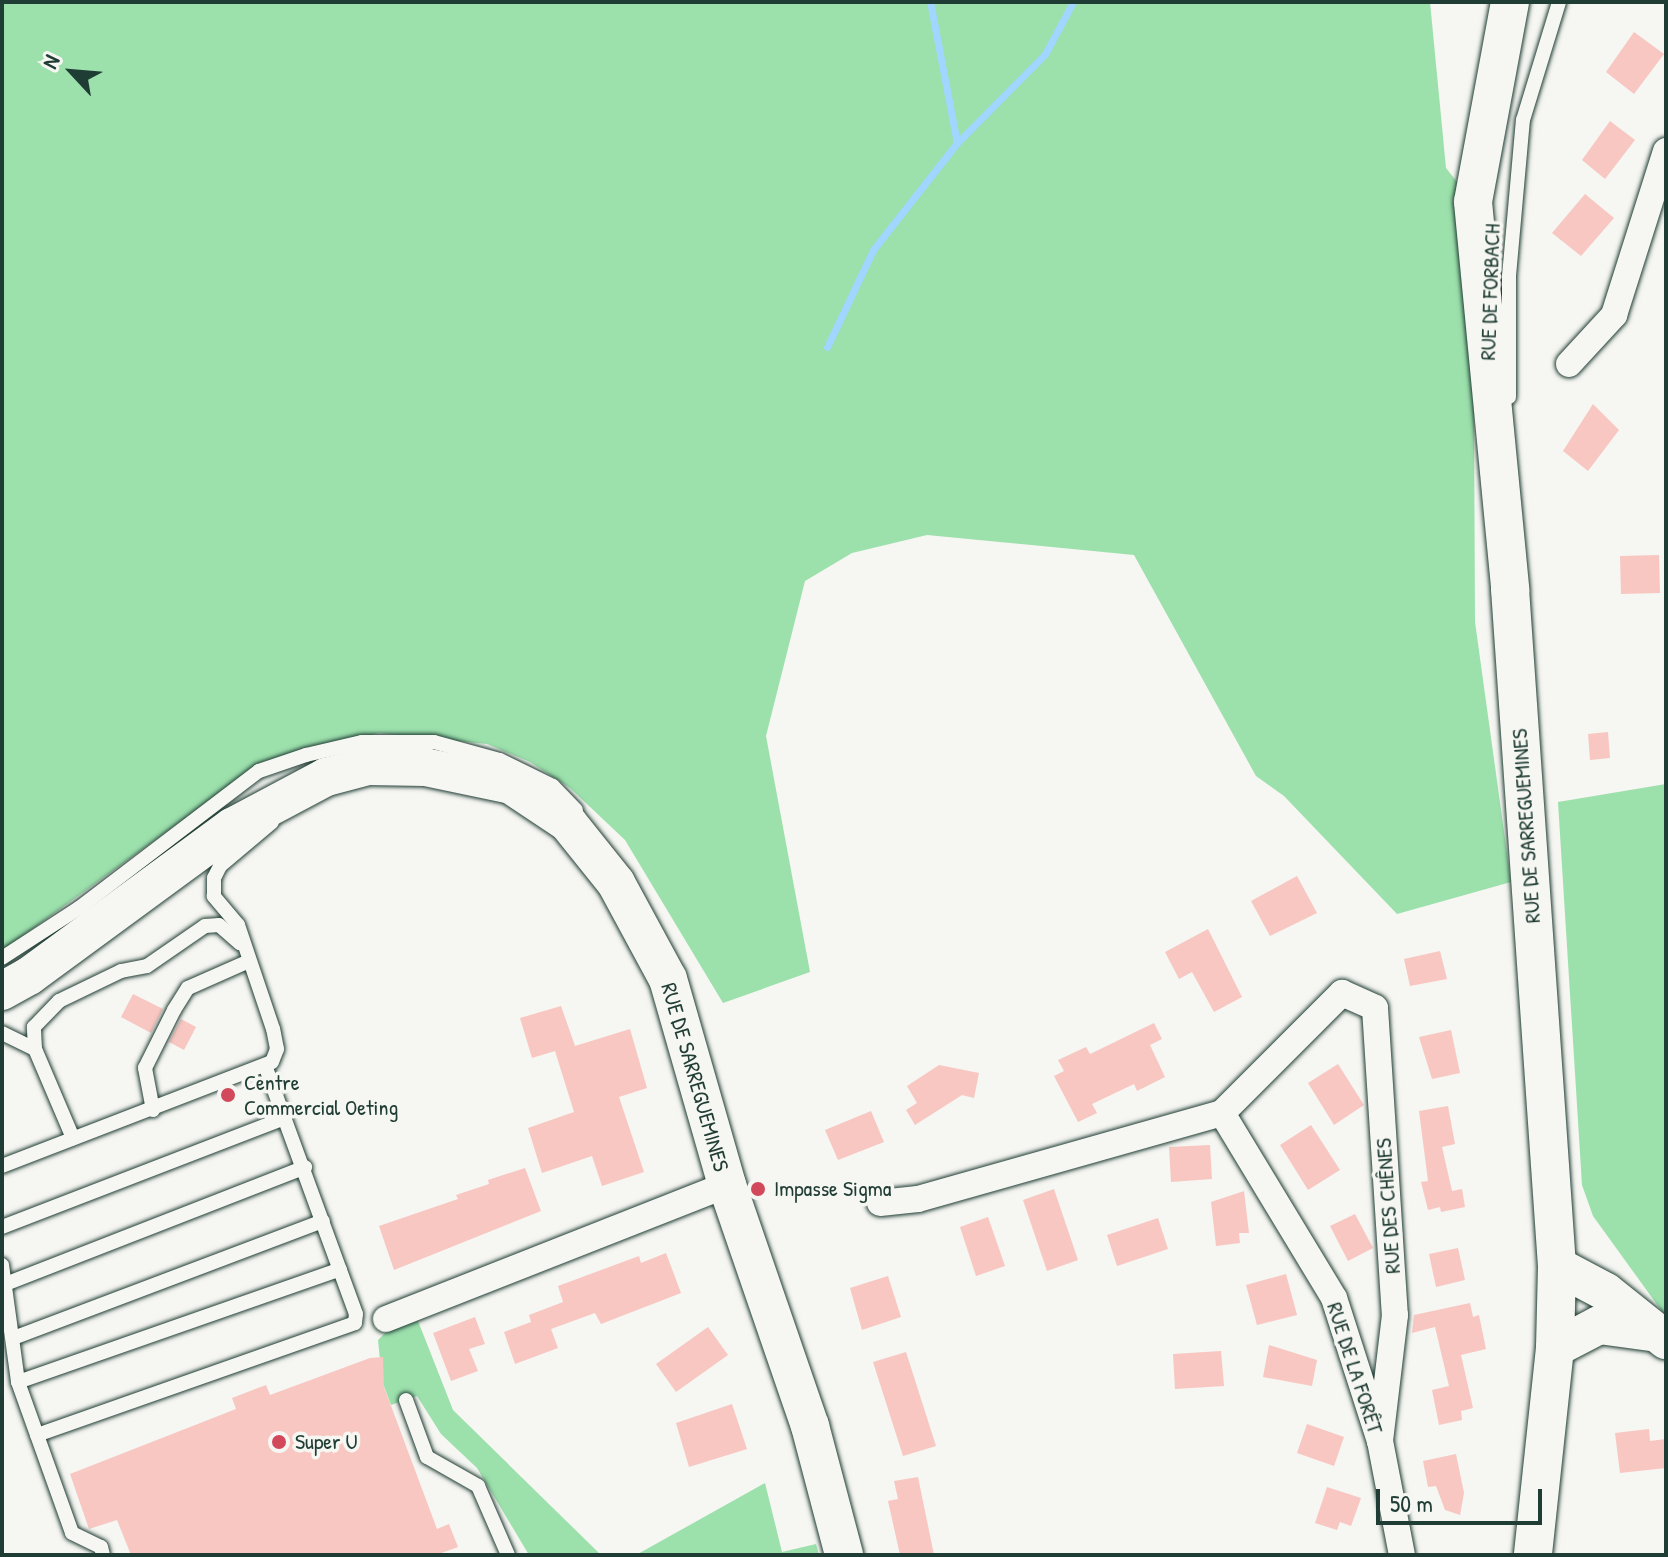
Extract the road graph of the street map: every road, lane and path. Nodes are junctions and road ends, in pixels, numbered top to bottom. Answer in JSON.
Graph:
{"nodes":[{"id":1,"x":1495,"y":2,"type":"edge"},
{"id":2,"x":1510,"y":2,"type":"edge"},
{"id":3,"x":1559,"y":2,"type":"edge"},
{"id":4,"x":1489,"y":98,"type":"junction"},
{"id":5,"x":1666,"y":151,"type":"edge"},
{"id":6,"x":1569,"y":364,"type":"dead end"},
{"id":7,"x":1510,"y":589,"type":"junction"},
{"id":8,"x":293,"y":792,"type":"junction"},
{"id":9,"x":616,"y":883,"type":"junction"},
{"id":10,"x":240,"y":943,"type":"junction"},
{"id":11,"x":2,"y":958,"type":"edge"},
{"id":12,"x":247,"y":962,"type":"junction"},
{"id":13,"x":2,"y":991,"type":"edge"},
{"id":14,"x":2,"y":1033,"type":"edge"},
{"id":15,"x":35,"y":1049,"type":"junction"},
{"id":16,"x":265,"y":1065,"type":"junction"},
{"id":17,"x":153,"y":1110,"type":"junction"},
{"id":18,"x":1222,"y":1113,"type":"junction"},
{"id":19,"x":285,"y":1118,"type":"junction"},
{"id":20,"x":73,"y":1138,"type":"junction"},
{"id":21,"x":2,"y":1166,"type":"edge"},
{"id":22,"x":305,"y":1167,"type":"junction"},
{"id":23,"x":727,"y":1185,"type":"junction"},
{"id":24,"x":880,"y":1203,"type":"dead end"},
{"id":25,"x":323,"y":1221,"type":"junction"},
{"id":26,"x":2,"y":1227,"type":"edge"},
{"id":27,"x":2,"y":1265,"type":"edge"},
{"id":28,"x":1557,"y":1266,"type":"junction"},
{"id":29,"x":340,"y":1269,"type":"junction"},
{"id":30,"x":8,"y":1283,"type":"junction"},
{"id":31,"x":386,"y":1319,"type":"dead end"},
{"id":32,"x":1664,"y":1336,"type":"edge"},
{"id":33,"x":16,"y":1337,"type":"junction"},
{"id":34,"x":1555,"y":1348,"type":"junction"},
{"id":35,"x":18,"y":1382,"type":"junction"},
{"id":36,"x":406,"y":1400,"type":"dead end"},
{"id":37,"x":37,"y":1435,"type":"junction"},
{"id":38,"x":1380,"y":1441,"type":"junction"},
{"id":39,"x":103,"y":1555,"type":"edge"},
{"id":40,"x":508,"y":1555,"type":"edge"},
{"id":41,"x":844,"y":1555,"type":"edge"},
{"id":42,"x":1402,"y":1555,"type":"edge"},
{"id":43,"x":1533,"y":1555,"type":"edge"}],
"edges":[{"from":1,"to":4,"type":"main road","name":"RUE DE SARREGUEMINES"},
{"from":2,"to":4,"type":"main road","name":"RUE DE SARREGUEMINES"},
{"from":3,"to":7,"type":"lane","name":"RUE DE FORBACH"},
{"from":4,"to":7,"type":"main road","name":"RUE DE SARREGUEMINES"},
{"from":5,"to":6,"type":"street"},
{"from":7,"to":28,"type":"main road","name":"RUE DE SARREGUEMINES"},
{"from":8,"to":9,"type":"main road","name":"RUE DE SARREGUEMINES"},
{"from":8,"to":10,"type":"lane"},
{"from":8,"to":13,"type":"main road","name":"RUE DE SARREGUEMINES"},
{"from":9,"to":11,"type":"lane"},
{"from":9,"to":23,"type":"main road","name":"RUE DE SARREGUEMINES"},
{"from":10,"to":12,"type":"lane"},
{"from":10,"to":15,"type":"lane"},
{"from":12,"to":16,"type":"lane"},
{"from":12,"to":17,"type":"lane"},
{"from":14,"to":15,"type":"lane"},
{"from":15,"to":20,"type":"lane"},
{"from":16,"to":17,"type":"lane"},
{"from":16,"to":19,"type":"lane"},
{"from":17,"to":20,"type":"lane"},
{"from":18,"to":24,"type":"street"},
{"from":18,"to":38,"type":"street","name":"RUE DE LA FORÊT"},
{"from":18,"to":38,"type":"street","name":"RUE DES CHÊNES"},
{"from":19,"to":22,"type":"lane"},
{"from":19,"to":26,"type":"lane"},
{"from":20,"to":21,"type":"lane"},
{"from":22,"to":25,"type":"lane"},
{"from":22,"to":30,"type":"lane"},
{"from":23,"to":31,"type":"street"},
{"from":23,"to":41,"type":"main road","name":"RUE DE SARREGUEMINES"},
{"from":25,"to":29,"type":"lane"},
{"from":25,"to":33,"type":"lane"},
{"from":27,"to":30,"type":"lane"},
{"from":28,"to":32,"type":"main road"},
{"from":28,"to":34,"type":"main road","name":"RUE DE SARREGUEMINES"},
{"from":29,"to":35,"type":"lane"},
{"from":29,"to":37,"type":"lane"},
{"from":30,"to":33,"type":"lane"},
{"from":32,"to":34,"type":"main road"},
{"from":33,"to":35,"type":"lane"},
{"from":34,"to":43,"type":"main road","name":"RUE DE SARREGUEMINES"},
{"from":35,"to":37,"type":"lane"},
{"from":36,"to":40,"type":"lane"},
{"from":37,"to":39,"type":"lane"},
{"from":38,"to":42,"type":"street","name":"RUE DE LA FORÊT"}]}
